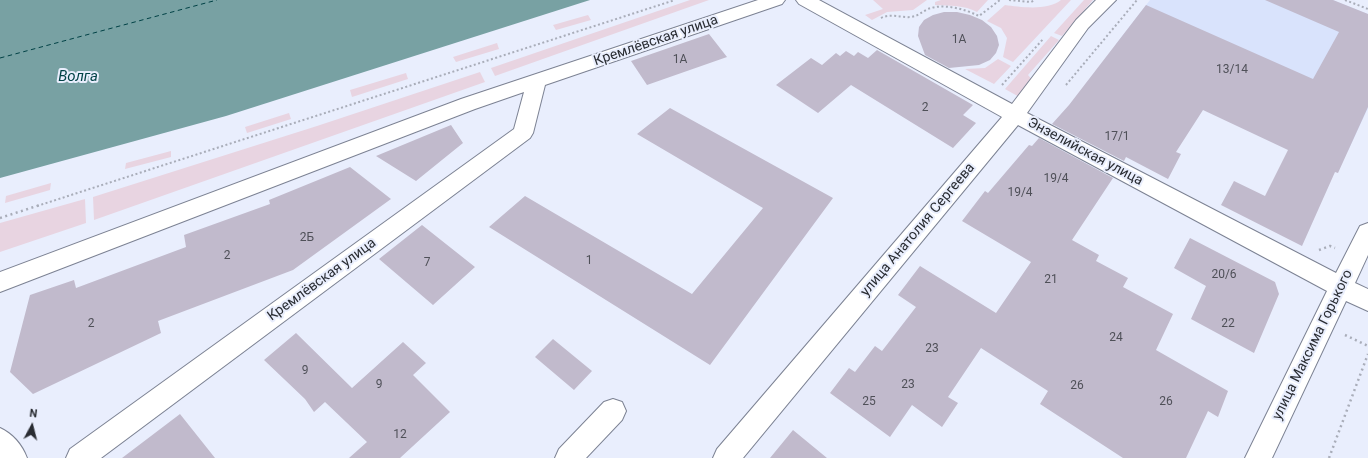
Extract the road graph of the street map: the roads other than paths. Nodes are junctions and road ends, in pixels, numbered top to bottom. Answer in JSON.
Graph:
{"nodes":[{"id":1,"x":776,"y":0,"type":"edge"},
{"id":2,"x":805,"y":0,"type":"edge"},
{"id":3,"x":1107,"y":0,"type":"edge"},
{"id":4,"x":536,"y":82,"type":"junction"},
{"id":5,"x":1014,"y":116,"type":"junction"},
{"id":6,"x":1368,"y":232,"type":"edge"},
{"id":7,"x":0,"y":282,"type":"edge"},
{"id":8,"x":1343,"y":287,"type":"junction"},
{"id":9,"x":1368,"y":301,"type":"edge"},
{"id":10,"x":613,"y":411,"type":"dead end"},
{"id":11,"x":0,"y":441,"type":"edge"},
{"id":12,"x":14,"y":458,"type":"edge"},
{"id":13,"x":79,"y":458,"type":"edge"},
{"id":14,"x":568,"y":458,"type":"edge"},
{"id":15,"x":726,"y":458,"type":"edge"},
{"id":16,"x":1258,"y":458,"type":"edge"}],
"edges":[{"from":1,"to":4,"type":"street","name":"Кремлёвская улица"},
{"from":2,"to":5,"type":"street","name":"Энзелийская улица"},
{"from":3,"to":5,"type":"street","name":"улица Анатолия Сергеева"},
{"from":4,"to":7,"type":"street","name":"Кремлёвская улица"},
{"from":4,"to":13,"type":"street","name":"Кремлёвская улица"},
{"from":5,"to":8,"type":"street","name":"Энзелийская улица"},
{"from":5,"to":15,"type":"street","name":"улица Анатолия Сергеева"},
{"from":6,"to":8,"type":"street","name":"улица Максима Горького"},
{"from":8,"to":9,"type":"street","name":"Энзелийская улица"},
{"from":8,"to":16,"type":"street","name":"улица Максима Горького"},
{"from":10,"to":14,"type":"street"},
{"from":11,"to":12,"type":"street"}]}
